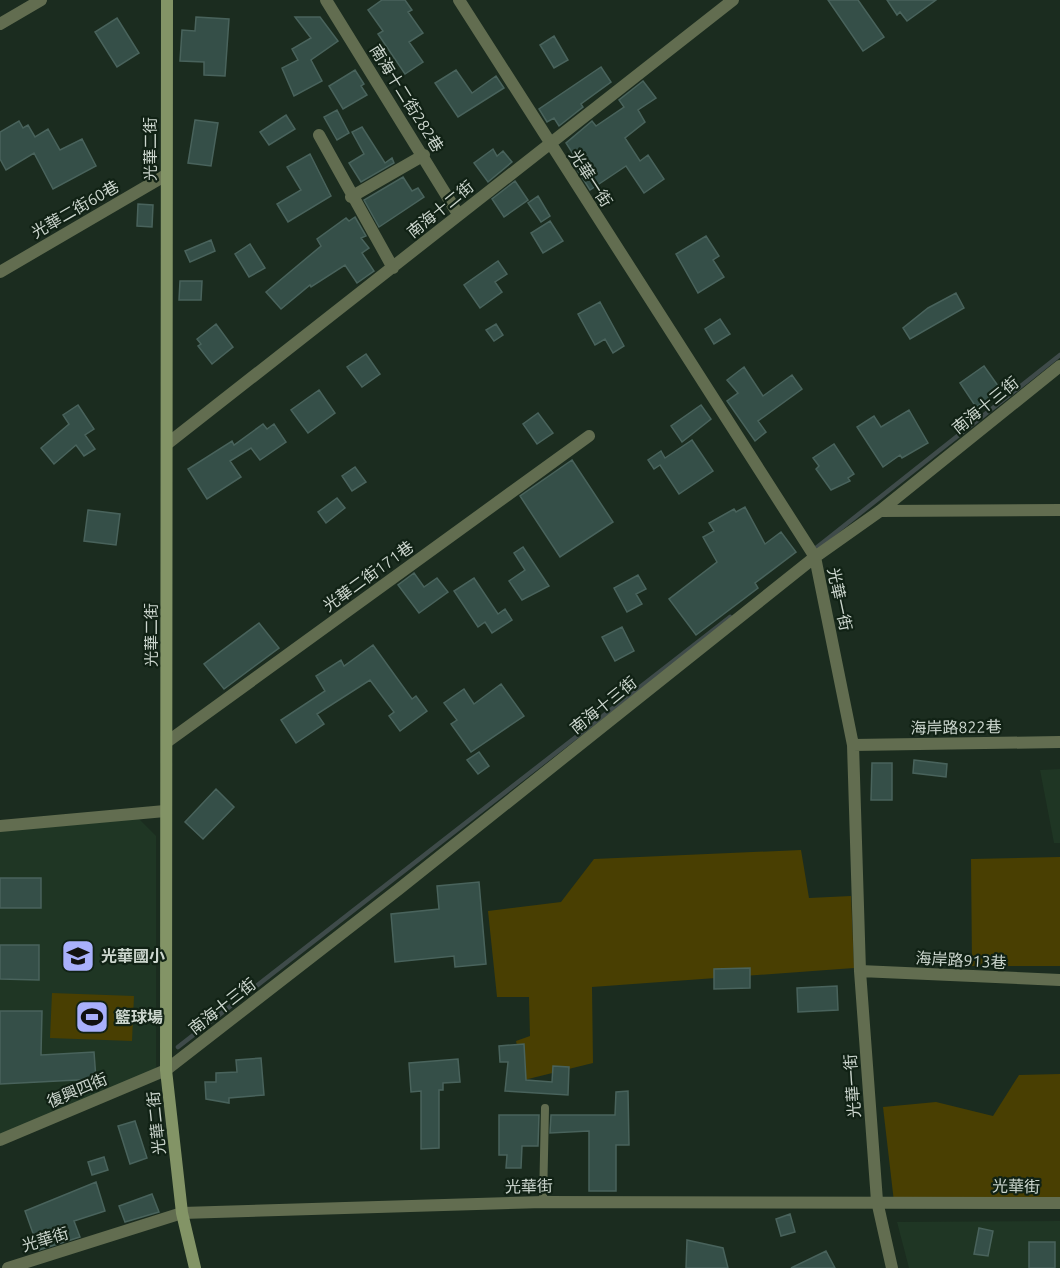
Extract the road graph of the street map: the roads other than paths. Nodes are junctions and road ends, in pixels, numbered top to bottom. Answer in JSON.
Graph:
{"nodes":[{"id":1,"x":41,"y":0,"type":"edge"},
{"id":2,"x":167,"y":0,"type":"edge"},
{"id":3,"x":326,"y":0,"type":"edge"},
{"id":4,"x":459,"y":0,"type":"edge"},
{"id":5,"x":732,"y":0,"type":"edge"},
{"id":6,"x":0,"y":24,"type":"edge"},
{"id":7,"x":319,"y":135,"type":"dead end"},
{"id":8,"x":550,"y":144,"type":"junction"},
{"id":9,"x":424,"y":155,"type":"junction"},
{"id":10,"x":166,"y":175,"type":"junction"},
{"id":11,"x":351,"y":197,"type":"junction"},
{"id":12,"x":458,"y":214,"type":"junction"},
{"id":13,"x":393,"y":268,"type":"junction"},
{"id":14,"x":0,"y":272,"type":"edge"},
{"id":15,"x":1060,"y":366,"type":"edge"},
{"id":16,"x":589,"y":436,"type":"dead end"},
{"id":17,"x":167,"y":444,"type":"junction"},
{"id":18,"x":1060,"y":510,"type":"edge"},
{"id":19,"x":880,"y":511,"type":"junction"},
{"id":20,"x":815,"y":557,"type":"junction"},
{"id":21,"x":167,"y":742,"type":"junction"},
{"id":22,"x":1060,"y":742,"type":"edge"},
{"id":23,"x":853,"y":745,"type":"junction"},
{"id":24,"x":165,"y":812,"type":"junction"},
{"id":25,"x":0,"y":826,"type":"edge"},
{"id":26,"x":860,"y":971,"type":"junction"},
{"id":27,"x":1060,"y":981,"type":"edge"},
{"id":28,"x":166,"y":1070,"type":"junction"},
{"id":29,"x":545,"y":1108,"type":"dead end"},
{"id":30,"x":0,"y":1140,"type":"edge"},
{"id":31,"x":877,"y":1201,"type":"junction"},
{"id":32,"x":543,"y":1202,"type":"junction"},
{"id":33,"x":1060,"y":1203,"type":"edge"},
{"id":34,"x":182,"y":1213,"type":"junction"},
{"id":35,"x":8,"y":1268,"type":"edge"},
{"id":36,"x":195,"y":1268,"type":"edge"},
{"id":37,"x":892,"y":1268,"type":"edge"}],
"edges":[{"from":1,"to":6,"type":"street"},
{"from":2,"to":10,"type":"street","name":"光華二街"},
{"from":3,"to":9,"type":"street","name":"南海十二街282巷"},
{"from":4,"to":8,"type":"street","name":"光華一街"},
{"from":5,"to":8,"type":"street","name":"南海十二街"},
{"from":7,"to":11,"type":"street"},
{"from":8,"to":12,"type":"street","name":"南海十二街"},
{"from":8,"to":20,"type":"street","name":"光華一街"},
{"from":9,"to":11,"type":"street"},
{"from":9,"to":12,"type":"street","name":"南海十二街282巷"},
{"from":10,"to":14,"type":"street","name":"光華二街60巷"},
{"from":10,"to":17,"type":"street","name":"光華二街"},
{"from":11,"to":13,"type":"street"},
{"from":12,"to":13,"type":"street","name":"南海十二街"},
{"from":13,"to":17,"type":"street","name":"南海十二街"},
{"from":15,"to":19,"type":"street","name":"南海十三街"},
{"from":16,"to":21,"type":"street","name":"光華二街171巷"},
{"from":17,"to":21,"type":"street","name":"光華二街"},
{"from":18,"to":19,"type":"street"},
{"from":19,"to":20,"type":"street","name":"南海十三街"},
{"from":20,"to":23,"type":"street","name":"光華一街"},
{"from":20,"to":28,"type":"street","name":"南海十三街"},
{"from":21,"to":24,"type":"street","name":"光華二街"},
{"from":22,"to":23,"type":"street","name":"海岸路822巷"},
{"from":23,"to":26,"type":"street","name":"光華一街"},
{"from":24,"to":25,"type":"street"},
{"from":24,"to":28,"type":"street","name":"光華二街"},
{"from":26,"to":27,"type":"street","name":"海岸路913巷"},
{"from":26,"to":31,"type":"street","name":"光華一街"},
{"from":28,"to":30,"type":"street","name":"復興四街"},
{"from":28,"to":34,"type":"street","name":"光華二街"},
{"from":29,"to":32,"type":"lane"},
{"from":31,"to":32,"type":"street","name":"光華街"},
{"from":31,"to":33,"type":"street","name":"光華街"},
{"from":31,"to":37,"type":"street","name":"光華一街"},
{"from":32,"to":34,"type":"street","name":"光華街"},
{"from":34,"to":35,"type":"street","name":"光華街"},
{"from":34,"to":36,"type":"street","name":"光華二街"}]}
